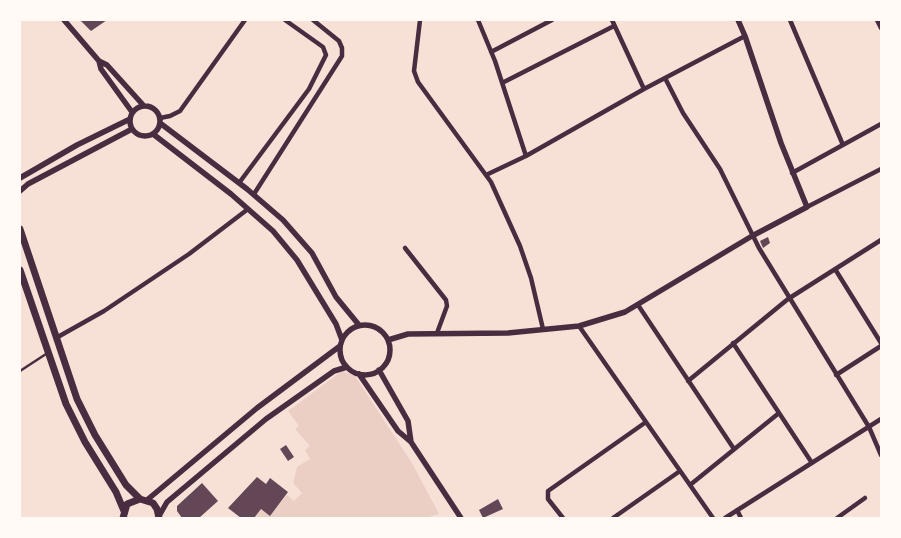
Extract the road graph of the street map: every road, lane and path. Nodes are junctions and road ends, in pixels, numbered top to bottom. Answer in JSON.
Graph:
{"nodes":[{"id":1,"x":64,"y":20,"type":"edge"},
{"id":2,"x":245,"y":20,"type":"edge"},
{"id":3,"x":285,"y":20,"type":"edge"},
{"id":4,"x":313,"y":20,"type":"edge"},
{"id":5,"x":420,"y":20,"type":"edge"},
{"id":6,"x":478,"y":20,"type":"edge"},
{"id":7,"x":552,"y":20,"type":"edge"},
{"id":8,"x":612,"y":20,"type":"edge"},
{"id":9,"x":738,"y":20,"type":"edge"},
{"id":10,"x":790,"y":20,"type":"edge"},
{"id":11,"x":877,"y":20,"type":"edge"},
{"id":12,"x":614,"y":26,"type":"junction"},
{"id":13,"x":881,"y":28,"type":"edge"},
{"id":14,"x":745,"y":36,"type":"junction"},
{"id":15,"x":491,"y":52,"type":"junction"},
{"id":16,"x":99,"y":61,"type":"junction"},
{"id":17,"x":665,"y":78,"type":"junction"},
{"id":18,"x":502,"y":83,"type":"junction"},
{"id":19,"x":644,"y":89,"type":"junction"},
{"id":20,"x":144,"y":106,"type":"junction"},
{"id":21,"x":132,"y":112,"type":"junction"},
{"id":22,"x":130,"y":119,"type":"junction"},
{"id":23,"x":160,"y":121,"type":"junction"},
{"id":24,"x":881,"y":124,"type":"edge"},
{"id":25,"x":132,"y":129,"type":"junction"},
{"id":26,"x":153,"y":134,"type":"junction"},
{"id":27,"x":843,"y":145,"type":"junction"},
{"id":28,"x":526,"y":156,"type":"junction"},
{"id":29,"x":881,"y":169,"type":"edge"},
{"id":30,"x":792,"y":173,"type":"junction"},
{"id":31,"x":486,"y":174,"type":"junction"},
{"id":32,"x":20,"y":178,"type":"edge"},
{"id":33,"x":239,"y":183,"type":"junction"},
{"id":34,"x":20,"y":191,"type":"edge"},
{"id":35,"x":254,"y":194,"type":"junction"},
{"id":36,"x":806,"y":208,"type":"junction"},
{"id":37,"x":248,"y":209,"type":"junction"},
{"id":38,"x":20,"y":229,"type":"edge"},
{"id":39,"x":752,"y":236,"type":"junction"},
{"id":40,"x":881,"y":240,"type":"edge"},
{"id":41,"x":405,"y":248,"type":"dead end"},
{"id":42,"x":20,"y":270,"type":"edge"},
{"id":43,"x":835,"y":270,"type":"junction"},
{"id":44,"x":788,"y":299,"type":"junction"},
{"id":45,"x":638,"y":305,"type":"junction"},
{"id":46,"x":359,"y":325,"type":"junction"},
{"id":47,"x":579,"y":326,"type":"junction"},
{"id":48,"x":543,"y":329,"type":"junction"},
{"id":49,"x":437,"y":333,"type":"junction"},
{"id":50,"x":55,"y":338,"type":"junction"},
{"id":51,"x":388,"y":340,"type":"junction"},
{"id":52,"x":341,"y":343,"type":"junction"},
{"id":53,"x":734,"y":343,"type":"junction"},
{"id":54,"x":881,"y":345,"type":"edge"},
{"id":55,"x":48,"y":353,"type":"junction"},
{"id":56,"x":347,"y":367,"type":"junction"},
{"id":57,"x":379,"y":370,"type":"junction"},
{"id":58,"x":20,"y":371,"type":"edge"},
{"id":59,"x":359,"y":374,"type":"junction"},
{"id":60,"x":836,"y":375,"type":"junction"},
{"id":61,"x":688,"y":380,"type":"junction"},
{"id":62,"x":779,"y":413,"type":"junction"},
{"id":63,"x":881,"y":419,"type":"edge"},
{"id":64,"x":646,"y":422,"type":"junction"},
{"id":65,"x":869,"y":427,"type":"junction"},
{"id":66,"x":411,"y":442,"type":"junction"},
{"id":67,"x":734,"y":449,"type":"junction"},
{"id":68,"x":881,"y":454,"type":"edge"},
{"id":69,"x":812,"y":463,"type":"junction"},
{"id":70,"x":680,"y":471,"type":"junction"},
{"id":71,"x":690,"y":485,"type":"junction"},
{"id":72,"x":865,"y":498,"type":"dead end"},
{"id":73,"x":144,"y":499,"type":"junction"},
{"id":74,"x":737,"y":510,"type":"junction"},
{"id":75,"x":123,"y":514,"type":"edge"},
{"id":76,"x":159,"y":517,"type":"edge"},
{"id":77,"x":461,"y":518,"type":"edge"},
{"id":78,"x":563,"y":518,"type":"edge"},
{"id":79,"x":614,"y":518,"type":"edge"},
{"id":80,"x":713,"y":518,"type":"edge"},
{"id":81,"x":725,"y":518,"type":"edge"},
{"id":82,"x":741,"y":518,"type":"edge"},
{"id":83,"x":837,"y":518,"type":"edge"}],
"edges":[{"from":1,"to":16,"type":"street"},
{"from":2,"to":23,"type":"street"},
{"from":3,"to":33,"type":"street"},
{"from":4,"to":35,"type":"street"},
{"from":5,"to":31,"type":"street"},
{"from":6,"to":15,"type":"street"},
{"from":7,"to":15,"type":"street"},
{"from":8,"to":12,"type":"street"},
{"from":9,"to":14,"type":"street"},
{"from":10,"to":27,"type":"street"},
{"from":11,"to":13,"type":"street"},
{"from":12,"to":18,"type":"street"},
{"from":12,"to":19,"type":"street"},
{"from":14,"to":17,"type":"street"},
{"from":14,"to":30,"type":"street"},
{"from":15,"to":18,"type":"street"},
{"from":16,"to":20,"type":"street"},
{"from":16,"to":21,"type":"street"},
{"from":17,"to":19,"type":"street"},
{"from":17,"to":39,"type":"street"},
{"from":18,"to":28,"type":"street"},
{"from":19,"to":28,"type":"street"},
{"from":20,"to":21,"type":"street"},
{"from":20,"to":23,"type":"street"},
{"from":21,"to":22,"type":"street"},
{"from":22,"to":25,"type":"street"},
{"from":22,"to":32,"type":"street"},
{"from":23,"to":26,"type":"street"},
{"from":23,"to":33,"type":"street"},
{"from":24,"to":27,"type":"street"},
{"from":25,"to":26,"type":"street"},
{"from":25,"to":34,"type":"street"},
{"from":26,"to":37,"type":"street"},
{"from":27,"to":30,"type":"street"},
{"from":28,"to":31,"type":"street"},
{"from":29,"to":36,"type":"street"},
{"from":30,"to":36,"type":"street"},
{"from":31,"to":48,"type":"street"},
{"from":33,"to":35,"type":"street"},
{"from":35,"to":46,"type":"street"},
{"from":36,"to":39,"type":"street"},
{"from":37,"to":50,"type":"street"},
{"from":37,"to":52,"type":"street"},
{"from":38,"to":50,"type":"main road"},
{"from":39,"to":44,"type":"street"},
{"from":39,"to":45,"type":"street"},
{"from":40,"to":43,"type":"street"},
{"from":41,"to":49,"type":"street"},
{"from":42,"to":55,"type":"main road"},
{"from":43,"to":44,"type":"street"},
{"from":43,"to":54,"type":"street"},
{"from":44,"to":53,"type":"street"},
{"from":44,"to":60,"type":"street"},
{"from":45,"to":47,"type":"street"},
{"from":45,"to":61,"type":"street"},
{"from":46,"to":51,"type":"street"},
{"from":46,"to":52,"type":"street"},
{"from":47,"to":48,"type":"street"},
{"from":47,"to":64,"type":"street"},
{"from":48,"to":49,"type":"street"},
{"from":49,"to":51,"type":"street"},
{"from":50,"to":73,"type":"main road"},
{"from":51,"to":57,"type":"street"},
{"from":52,"to":56,"type":"street"},
{"from":52,"to":73,"type":"street"},
{"from":53,"to":61,"type":"street"},
{"from":53,"to":62,"type":"street"},
{"from":54,"to":60,"type":"street"},
{"from":55,"to":58,"type":"lane"},
{"from":55,"to":75,"type":"main road"},
{"from":56,"to":59,"type":"street"},
{"from":56,"to":76,"type":"street"},
{"from":57,"to":59,"type":"street"},
{"from":57,"to":66,"type":"street"},
{"from":59,"to":66,"type":"street"},
{"from":60,"to":65,"type":"street"},
{"from":61,"to":67,"type":"street"},
{"from":62,"to":67,"type":"street"},
{"from":62,"to":69,"type":"street"},
{"from":63,"to":65,"type":"street"},
{"from":64,"to":70,"type":"street"},
{"from":64,"to":78,"type":"street"},
{"from":65,"to":68,"type":"street"},
{"from":65,"to":69,"type":"street"},
{"from":66,"to":77,"type":"street"},
{"from":67,"to":71,"type":"street"},
{"from":69,"to":74,"type":"street"},
{"from":70,"to":71,"type":"street"},
{"from":70,"to":79,"type":"street"},
{"from":71,"to":80,"type":"street"},
{"from":72,"to":83,"type":"street"},
{"from":73,"to":75,"type":"main road"},
{"from":73,"to":76,"type":"main road"},
{"from":74,"to":81,"type":"street"},
{"from":74,"to":82,"type":"street"}]}
